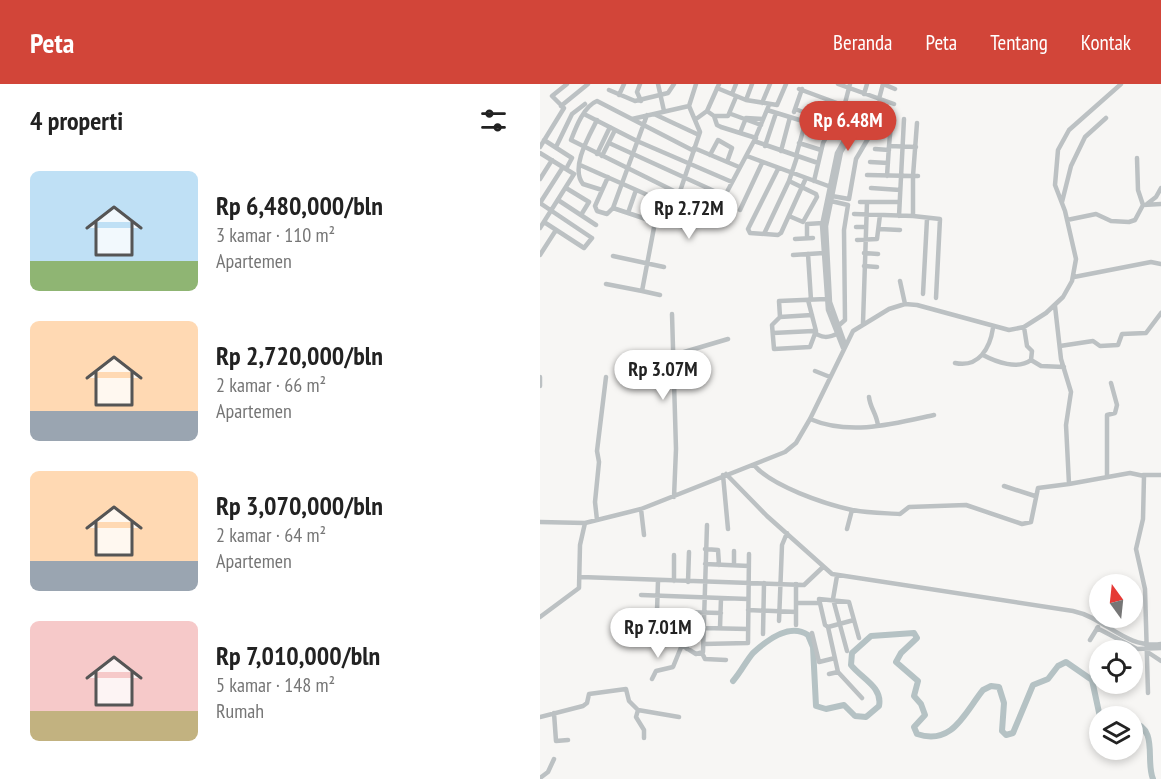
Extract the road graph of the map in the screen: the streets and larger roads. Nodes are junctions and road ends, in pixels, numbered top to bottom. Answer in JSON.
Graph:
{"nodes":[{"id":1,"x":567,"y":84,"type":"edge"},
{"id":2,"x":588,"y":84,"type":"edge"},
{"id":3,"x":624,"y":84,"type":"edge"},
{"id":4,"x":640,"y":84,"type":"edge"},
{"id":5,"x":658,"y":84,"type":"edge"},
{"id":6,"x":674,"y":84,"type":"edge"},
{"id":7,"x":696,"y":84,"type":"edge"},
{"id":8,"x":736,"y":84,"type":"edge"},
{"id":9,"x":752,"y":84,"type":"edge"},
{"id":10,"x":770,"y":84,"type":"edge"},
{"id":11,"x":786,"y":84,"type":"edge"},
{"id":12,"x":838,"y":84,"type":"edge"},
{"id":13,"x":867,"y":84,"type":"edge"},
{"id":14,"x":883,"y":84,"type":"edge"},
{"id":15,"x":1121,"y":84,"type":"edge"},
{"id":16,"x":718,"y":86,"type":"edge"},
{"id":17,"x":850,"y":86,"type":"edge"},
{"id":18,"x":800,"y":89,"type":"edge"},
{"id":19,"x":896,"y":89,"type":"dead end"},
{"id":20,"x":609,"y":90,"type":"dead end"},
{"id":21,"x":864,"y":94,"type":"junction"},
{"id":22,"x":619,"y":95,"type":"junction"},
{"id":23,"x":661,"y":95,"type":"junction"},
{"id":24,"x":734,"y":96,"type":"junction"},
{"id":25,"x":879,"y":99,"type":"junction"},
{"id":26,"x":746,"y":100,"type":"junction"},
{"id":27,"x":640,"y":101,"type":"junction"},
{"id":28,"x":762,"y":103,"type":"junction"},
{"id":29,"x":585,"y":104,"type":"dead end"},
{"id":30,"x":894,"y":104,"type":"dead end"},
{"id":31,"x":561,"y":106,"type":"junction"},
{"id":32,"x":689,"y":106,"type":"junction"},
{"id":33,"x":845,"y":106,"type":"junction"},
{"id":34,"x":768,"y":108,"type":"junction"},
{"id":35,"x":795,"y":109,"type":"junction"},
{"id":36,"x":664,"y":111,"type":"junction"},
{"id":37,"x":707,"y":111,"type":"junction"},
{"id":38,"x":862,"y":112,"type":"junction"},
{"id":39,"x":776,"y":113,"type":"junction"},
{"id":40,"x":808,"y":113,"type":"junction"},
{"id":41,"x":584,"y":114,"type":"junction"},
{"id":42,"x":654,"y":114,"type":"junction"},
{"id":43,"x":731,"y":114,"type":"junction"},
{"id":44,"x":646,"y":115,"type":"junction"},
{"id":45,"x":714,"y":116,"type":"junction"},
{"id":46,"x":792,"y":117,"type":"junction"},
{"id":47,"x":696,"y":118,"type":"junction"},
{"id":48,"x":746,"y":118,"type":"junction"},
{"id":49,"x":1106,"y":118,"type":"dead end"},
{"id":50,"x":632,"y":119,"type":"junction"},
{"id":51,"x":904,"y":119,"type":"dead end"},
{"id":52,"x":597,"y":120,"type":"junction"},
{"id":53,"x":762,"y":122,"type":"junction"},
{"id":54,"x":806,"y":122,"type":"junction"},
{"id":55,"x":917,"y":123,"type":"dead end"},
{"id":56,"x":891,"y":124,"type":"dead end"},
{"id":57,"x":643,"y":125,"type":"junction"},
{"id":58,"x":610,"y":127,"type":"junction"},
{"id":59,"x":804,"y":128,"type":"junction"},
{"id":60,"x":615,"y":130,"type":"junction"},
{"id":61,"x":740,"y":133,"type":"junction"},
{"id":62,"x":699,"y":135,"type":"junction"},
{"id":63,"x":826,"y":135,"type":"junction"},
{"id":64,"x":544,"y":140,"type":"junction"},
{"id":65,"x":755,"y":140,"type":"junction"},
{"id":66,"x":636,"y":141,"type":"junction"},
{"id":67,"x":609,"y":143,"type":"junction"},
{"id":68,"x":799,"y":143,"type":"junction"},
{"id":69,"x":765,"y":146,"type":"junction"},
{"id":70,"x":902,"y":146,"type":"junction"},
{"id":71,"x":540,"y":147,"type":"edge"},
{"id":72,"x":556,"y":147,"type":"junction"},
{"id":73,"x":582,"y":147,"type":"junction"},
{"id":74,"x":916,"y":147,"type":"junction"},
{"id":75,"x":889,"y":148,"type":"junction"},
{"id":76,"x":875,"y":149,"type":"dead end"},
{"id":77,"x":694,"y":150,"type":"junction"},
{"id":78,"x":821,"y":150,"type":"junction"},
{"id":79,"x":781,"y":151,"type":"junction"},
{"id":80,"x":540,"y":154,"type":"edge"},
{"id":81,"x":631,"y":154,"type":"junction"},
{"id":82,"x":600,"y":155,"type":"junction"},
{"id":83,"x":710,"y":155,"type":"junction"},
{"id":84,"x":747,"y":156,"type":"junction"},
{"id":85,"x":796,"y":156,"type":"junction"},
{"id":86,"x":1137,"y":158,"type":"dead end"},
{"id":87,"x":552,"y":160,"type":"junction"},
{"id":88,"x":727,"y":162,"type":"junction"},
{"id":89,"x":870,"y":162,"type":"dead end"},
{"id":90,"x":689,"y":163,"type":"junction"},
{"id":91,"x":762,"y":163,"type":"junction"},
{"id":92,"x":818,"y":163,"type":"junction"},
{"id":93,"x":888,"y":163,"type":"junction"},
{"id":94,"x":580,"y":165,"type":"junction"},
{"id":95,"x":739,"y":167,"type":"junction"},
{"id":96,"x":565,"y":168,"type":"junction"},
{"id":97,"x":627,"y":169,"type":"junction"},
{"id":98,"x":778,"y":169,"type":"junction"},
{"id":99,"x":791,"y":173,"type":"junction"},
{"id":100,"x":867,"y":175,"type":"dead end"},
{"id":101,"x":887,"y":176,"type":"junction"},
{"id":102,"x":916,"y":176,"type":"junction"},
{"id":103,"x":608,"y":177,"type":"junction"},
{"id":104,"x":900,"y":177,"type":"junction"},
{"id":105,"x":806,"y":178,"type":"junction"},
{"id":106,"x":540,"y":179,"type":"edge"},
{"id":107,"x":684,"y":179,"type":"junction"},
{"id":108,"x":789,"y":181,"type":"junction"},
{"id":109,"x":814,"y":181,"type":"junction"},
{"id":110,"x":732,"y":182,"type":"junction"},
{"id":111,"x":621,"y":184,"type":"junction"},
{"id":112,"x":566,"y":188,"type":"junction"},
{"id":113,"x":803,"y":188,"type":"junction"},
{"id":114,"x":833,"y":188,"type":"junction"},
{"id":115,"x":871,"y":188,"type":"dead end"},
{"id":116,"x":1161,"y":188,"type":"edge"},
{"id":117,"x":602,"y":190,"type":"junction"},
{"id":118,"x":636,"y":190,"type":"junction"},
{"id":119,"x":900,"y":190,"type":"junction"},
{"id":120,"x":678,"y":193,"type":"junction"},
{"id":121,"x":649,"y":196,"type":"junction"},
{"id":122,"x":725,"y":196,"type":"junction"},
{"id":123,"x":831,"y":197,"type":"junction"},
{"id":124,"x":558,"y":200,"type":"junction"},
{"id":125,"x":1061,"y":200,"type":"junction"},
{"id":126,"x":659,"y":201,"type":"junction"},
{"id":127,"x":860,"y":202,"type":"dead end"},
{"id":128,"x":867,"y":202,"type":"junction"},
{"id":129,"x":899,"y":202,"type":"junction"},
{"id":130,"x":1145,"y":204,"type":"junction"},
{"id":131,"x":1161,"y":204,"type":"edge"},
{"id":132,"x":674,"y":207,"type":"junction"},
{"id":133,"x":613,"y":208,"type":"junction"},
{"id":134,"x":720,"y":209,"type":"junction"},
{"id":135,"x":740,"y":210,"type":"dead end"},
{"id":136,"x":551,"y":211,"type":"junction"},
{"id":137,"x":628,"y":213,"type":"junction"},
{"id":138,"x":854,"y":214,"type":"dead end"},
{"id":139,"x":866,"y":214,"type":"junction"},
{"id":140,"x":581,"y":215,"type":"junction"},
{"id":141,"x":880,"y":215,"type":"junction"},
{"id":142,"x":789,"y":216,"type":"junction"},
{"id":143,"x":899,"y":216,"type":"junction"},
{"id":144,"x":913,"y":216,"type":"junction"},
{"id":145,"x":644,"y":218,"type":"junction"},
{"id":146,"x":927,"y":219,"type":"junction"},
{"id":147,"x":704,"y":220,"type":"junction"},
{"id":148,"x":1067,"y":220,"type":"junction"},
{"id":149,"x":655,"y":221,"type":"junction"},
{"id":150,"x":669,"y":222,"type":"junction"},
{"id":151,"x":823,"y":223,"type":"junction"},
{"id":152,"x":541,"y":225,"type":"edge"},
{"id":153,"x":596,"y":225,"type":"dead end"},
{"id":154,"x":856,"y":226,"type":"dead end"},
{"id":155,"x":865,"y":227,"type":"junction"},
{"id":156,"x":879,"y":229,"type":"junction"},
{"id":157,"x":556,"y":230,"type":"junction"},
{"id":158,"x":900,"y":230,"type":"dead end"},
{"id":159,"x":764,"y":234,"type":"junction"},
{"id":160,"x":795,"y":239,"type":"dead end"},
{"id":161,"x":857,"y":240,"type":"dead end"},
{"id":162,"x":865,"y":240,"type":"junction"},
{"id":163,"x":824,"y":253,"type":"junction"},
{"id":164,"x":864,"y":253,"type":"junction"},
{"id":165,"x":808,"y":254,"type":"junction"},
{"id":166,"x":878,"y":254,"type":"dead end"},
{"id":167,"x":540,"y":255,"type":"edge"},
{"id":168,"x":793,"y":255,"type":"dead end"},
{"id":169,"x":613,"y":256,"type":"dead end"},
{"id":170,"x":647,"y":263,"type":"junction"},
{"id":171,"x":1161,"y":264,"type":"edge"},
{"id":172,"x":864,"y":266,"type":"junction"},
{"id":173,"x":664,"y":267,"type":"dead end"},
{"id":174,"x":877,"y":267,"type":"dead end"},
{"id":175,"x":924,"y":267,"type":"junction"},
{"id":176,"x":937,"y":268,"type":"junction"},
{"id":177,"x":1074,"y":277,"type":"junction"},
{"id":178,"x":900,"y":281,"type":"dead end"},
{"id":179,"x":606,"y":284,"type":"dead end"},
{"id":180,"x":642,"y":291,"type":"junction"},
{"id":181,"x":923,"y":294,"type":"dead end"},
{"id":182,"x":660,"y":295,"type":"dead end"},
{"id":183,"x":936,"y":298,"type":"dead end"},
{"id":184,"x":826,"y":299,"type":"junction"},
{"id":185,"x":809,"y":300,"type":"junction"},
{"id":186,"x":904,"y":300,"type":"junction"},
{"id":187,"x":1055,"y":306,"type":"junction"},
{"id":188,"x":1161,"y":313,"type":"edge"},
{"id":189,"x":672,"y":314,"type":"dead end"},
{"id":190,"x":812,"y":315,"type":"junction"},
{"id":191,"x":780,"y":317,"type":"junction"},
{"id":192,"x":862,"y":319,"type":"junction"},
{"id":193,"x":837,"y":327,"type":"junction"},
{"id":194,"x":1024,"y":327,"type":"junction"},
{"id":195,"x":993,"y":328,"type":"junction"},
{"id":196,"x":773,"y":333,"type":"junction"},
{"id":197,"x":815,"y":333,"type":"junction"},
{"id":198,"x":838,"y":334,"type":"junction"},
{"id":199,"x":728,"y":339,"type":"dead end"},
{"id":200,"x":844,"y":346,"type":"junction"},
{"id":201,"x":1060,"y":346,"type":"junction"},
{"id":202,"x":674,"y":355,"type":"junction"},
{"id":203,"x":983,"y":355,"type":"junction"},
{"id":204,"x":1031,"y":360,"type":"junction"},
{"id":205,"x":955,"y":363,"type":"dead end"},
{"id":206,"x":1064,"y":367,"type":"junction"},
{"id":207,"x":816,"y":370,"type":"dead end"},
{"id":208,"x":827,"y":376,"type":"junction"},
{"id":209,"x":540,"y":377,"type":"edge"},
{"id":210,"x":606,"y":377,"type":"dead end"},
{"id":211,"x":1111,"y":383,"type":"dead end"},
{"id":212,"x":540,"y":386,"type":"edge"},
{"id":213,"x":869,"y":397,"type":"dead end"},
{"id":214,"x":934,"y":415,"type":"dead end"},
{"id":215,"x":810,"y":419,"type":"junction"},
{"id":216,"x":878,"y":426,"type":"junction"},
{"id":217,"x":754,"y":465,"type":"junction"},
{"id":218,"x":725,"y":475,"type":"junction"},
{"id":219,"x":1143,"y":475,"type":"junction"},
{"id":220,"x":1161,"y":475,"type":"edge"},
{"id":221,"x":1107,"y":477,"type":"junction"},
{"id":222,"x":1069,"y":484,"type":"junction"},
{"id":223,"x":1004,"y":486,"type":"dead end"},
{"id":224,"x":673,"y":493,"type":"junction"},
{"id":225,"x":1035,"y":496,"type":"junction"},
{"id":226,"x":641,"y":509,"type":"junction"},
{"id":227,"x":852,"y":510,"type":"junction"},
{"id":228,"x":597,"y":517,"type":"junction"},
{"id":229,"x":540,"y":522,"type":"edge"},
{"id":230,"x":585,"y":523,"type":"junction"},
{"id":231,"x":707,"y":525,"type":"dead end"},
{"id":232,"x":728,"y":529,"type":"dead end"},
{"id":233,"x":848,"y":529,"type":"dead end"},
{"id":234,"x":787,"y":533,"type":"junction"},
{"id":235,"x":644,"y":535,"type":"dead end"},
{"id":236,"x":705,"y":549,"type":"junction"},
{"id":237,"x":734,"y":550,"type":"dead end"},
{"id":238,"x":689,"y":552,"type":"dead end"},
{"id":239,"x":749,"y":554,"type":"dead end"},
{"id":240,"x":674,"y":555,"type":"dead end"},
{"id":241,"x":705,"y":564,"type":"junction"},
{"id":242,"x":718,"y":565,"type":"junction"},
{"id":243,"x":734,"y":565,"type":"junction"},
{"id":244,"x":749,"y":566,"type":"junction"},
{"id":245,"x":823,"y":567,"type":"junction"},
{"id":246,"x":837,"y":576,"type":"junction"},
{"id":247,"x":580,"y":578,"type":"junction"},
{"id":248,"x":658,"y":580,"type":"junction"},
{"id":249,"x":674,"y":581,"type":"junction"},
{"id":250,"x":688,"y":582,"type":"junction"},
{"id":251,"x":704,"y":582,"type":"junction"},
{"id":252,"x":749,"y":583,"type":"junction"},
{"id":253,"x":764,"y":583,"type":"junction"},
{"id":254,"x":781,"y":584,"type":"junction"},
{"id":255,"x":796,"y":584,"type":"junction"},
{"id":256,"x":641,"y":595,"type":"dead end"},
{"id":257,"x":658,"y":596,"type":"junction"},
{"id":258,"x":704,"y":597,"type":"junction"},
{"id":259,"x":721,"y":598,"type":"junction"},
{"id":260,"x":748,"y":599,"type":"junction"},
{"id":261,"x":833,"y":599,"type":"junction"},
{"id":262,"x":796,"y":603,"type":"junction"},
{"id":263,"x":819,"y":603,"type":"junction"},
{"id":264,"x":748,"y":610,"type":"junction"},
{"id":265,"x":644,"y":611,"type":"dead end"},
{"id":266,"x":657,"y":611,"type":"junction"},
{"id":267,"x":763,"y":611,"type":"junction"},
{"id":268,"x":780,"y":611,"type":"junction"},
{"id":269,"x":673,"y":612,"type":"junction"},
{"id":270,"x":688,"y":612,"type":"junction"},
{"id":271,"x":796,"y":612,"type":"junction"},
{"id":272,"x":704,"y":613,"type":"junction"},
{"id":273,"x":721,"y":613,"type":"junction"},
{"id":274,"x":540,"y":617,"type":"edge"},
{"id":275,"x":854,"y":620,"type":"junction"},
{"id":276,"x":779,"y":621,"type":"dead end"},
{"id":277,"x":1089,"y":621,"type":"edge"},
{"id":278,"x":839,"y":624,"type":"junction"},
{"id":279,"x":796,"y":625,"type":"dead end"},
{"id":280,"x":646,"y":627,"type":"dead end"},
{"id":281,"x":673,"y":627,"type":"junction"},
{"id":282,"x":828,"y":627,"type":"junction"},
{"id":283,"x":703,"y":628,"type":"junction"},
{"id":284,"x":720,"y":628,"type":"junction"},
{"id":285,"x":748,"y":628,"type":"junction"},
{"id":286,"x":1097,"y":628,"type":"edge"},
{"id":287,"x":1101,"y":628,"type":"edge"},
{"id":288,"x":812,"y":633,"type":"dead end"},
{"id":289,"x":763,"y":634,"type":"dead end"},
{"id":290,"x":859,"y":638,"type":"dead end"},
{"id":291,"x":1090,"y":640,"type":"dead end"},
{"id":292,"x":647,"y":642,"type":"dead end"},
{"id":293,"x":672,"y":642,"type":"junction"},
{"id":294,"x":703,"y":644,"type":"junction"},
{"id":295,"x":682,"y":645,"type":"junction"},
{"id":296,"x":1161,"y":646,"type":"edge"},
{"id":297,"x":687,"y":649,"type":"junction"},
{"id":298,"x":1148,"y":649,"type":"junction"},
{"id":299,"x":847,"y":651,"type":"dead end"},
{"id":300,"x":702,"y":653,"type":"junction"},
{"id":301,"x":835,"y":658,"type":"junction"},
{"id":302,"x":726,"y":660,"type":"dead end"},
{"id":303,"x":1161,"y":661,"type":"edge"},
{"id":304,"x":838,"y":672,"type":"junction"},
{"id":305,"x":828,"y":674,"type":"dead end"},
{"id":306,"x":652,"y":679,"type":"dead end"},
{"id":307,"x":1148,"y":693,"type":"dead end"},
{"id":308,"x":862,"y":698,"type":"dead end"},
{"id":309,"x":638,"y":710,"type":"junction"},
{"id":310,"x":554,"y":713,"type":"junction"},
{"id":311,"x":540,"y":717,"type":"edge"},
{"id":312,"x":679,"y":717,"type":"dead end"},
{"id":313,"x":644,"y":738,"type":"dead end"},
{"id":314,"x":568,"y":740,"type":"dead end"},
{"id":315,"x":554,"y":759,"type":"dead end"},
{"id":316,"x":540,"y":778,"type":"edge"}],
"edges":[{"from":1,"to":31,"type":"street"},
{"from":2,"to":31,"type":"street"},
{"from":3,"to":22,"type":"street"},
{"from":4,"to":27,"type":"street"},
{"from":5,"to":23,"type":"street"},
{"from":6,"to":23,"type":"street"},
{"from":7,"to":32,"type":"street"},
{"from":8,"to":24,"type":"street"},
{"from":9,"to":26,"type":"street"},
{"from":10,"to":28,"type":"street"},
{"from":11,"to":34,"type":"street"},
{"from":12,"to":17,"type":"street"},
{"from":13,"to":21,"type":"street"},
{"from":14,"to":19,"type":"street"},
{"from":14,"to":25,"type":"street"},
{"from":15,"to":125,"type":"street"},
{"from":16,"to":24,"type":"street"},
{"from":16,"to":37,"type":"street"},
{"from":17,"to":21,"type":"street"},
{"from":17,"to":33,"type":"street"},
{"from":18,"to":33,"type":"street"},
{"from":18,"to":35,"type":"street"},
{"from":20,"to":22,"type":"street"},
{"from":21,"to":25,"type":"street"},
{"from":22,"to":27,"type":"street"},
{"from":23,"to":27,"type":"street"},
{"from":23,"to":36,"type":"street"},
{"from":24,"to":26,"type":"street"},
{"from":24,"to":43,"type":"street"},
{"from":25,"to":30,"type":"street"},
{"from":26,"to":28,"type":"street"},
{"from":28,"to":34,"type":"street"},
{"from":29,"to":72,"type":"street"},
{"from":31,"to":64,"type":"street"},
{"from":32,"to":36,"type":"street"},
{"from":32,"to":47,"type":"street"},
{"from":33,"to":38,"type":"street"},
{"from":34,"to":39,"type":"street"},
{"from":34,"to":53,"type":"street"},
{"from":35,"to":40,"type":"street"},
{"from":35,"to":46,"type":"street"},
{"from":36,"to":42,"type":"street"},
{"from":37,"to":45,"type":"street"},
{"from":37,"to":47,"type":"street"},
{"from":38,"to":114,"type":"street"},
{"from":38,"to":123,"type":"street"},
{"from":39,"to":46,"type":"street"},
{"from":39,"to":69,"type":"street"},
{"from":40,"to":54,"type":"street"},
{"from":40,"to":63,"type":"street"},
{"from":41,"to":50,"type":"street"},
{"from":41,"to":52,"type":"street"},
{"from":41,"to":73,"type":"street"},
{"from":42,"to":44,"type":"street"},
{"from":42,"to":62,"type":"street"},
{"from":43,"to":45,"type":"street"},
{"from":43,"to":48,"type":"street"},
{"from":44,"to":50,"type":"street"},
{"from":44,"to":57,"type":"street"},
{"from":45,"to":61,"type":"street"},
{"from":46,"to":54,"type":"street"},
{"from":46,"to":79,"type":"street"},
{"from":47,"to":62,"type":"street"},
{"from":48,"to":53,"type":"street"},
{"from":48,"to":61,"type":"street"},
{"from":49,"to":125,"type":"street"},
{"from":50,"to":57,"type":"street"},
{"from":51,"to":70,"type":"street"},
{"from":52,"to":58,"type":"street"},
{"from":52,"to":73,"type":"street"},
{"from":53,"to":65,"type":"street"},
{"from":54,"to":59,"type":"street"},
{"from":55,"to":74,"type":"street"},
{"from":56,"to":75,"type":"street"},
{"from":57,"to":66,"type":"street"},
{"from":57,"to":77,"type":"street"},
{"from":58,"to":60,"type":"street"},
{"from":58,"to":82,"type":"street"},
{"from":59,"to":63,"type":"street"},
{"from":59,"to":68,"type":"street"},
{"from":60,"to":66,"type":"street"},
{"from":60,"to":67,"type":"street"},
{"from":61,"to":65,"type":"street"},
{"from":62,"to":77,"type":"street"},
{"from":63,"to":78,"type":"street"},
{"from":64,"to":71,"type":"street"},
{"from":64,"to":72,"type":"street"},
{"from":65,"to":69,"type":"street"},
{"from":65,"to":84,"type":"street"},
{"from":66,"to":81,"type":"street"},
{"from":66,"to":90,"type":"street"},
{"from":67,"to":81,"type":"street"},
{"from":67,"to":82,"type":"street"},
{"from":68,"to":78,"type":"street"},
{"from":68,"to":85,"type":"street"},
{"from":69,"to":79,"type":"street"},
{"from":70,"to":74,"type":"street"},
{"from":70,"to":75,"type":"street"},
{"from":70,"to":104,"type":"street"},
{"from":72,"to":96,"type":"street"},
{"from":73,"to":82,"type":"street"},
{"from":73,"to":94,"type":"street"},
{"from":74,"to":102,"type":"street"},
{"from":75,"to":76,"type":"street"},
{"from":75,"to":93,"type":"street"},
{"from":77,"to":83,"type":"street"},
{"from":77,"to":90,"type":"street"},
{"from":78,"to":92,"type":"street"},
{"from":79,"to":85,"type":"street"},
{"from":80,"to":87,"type":"street"},
{"from":81,"to":97,"type":"street"},
{"from":81,"to":107,"type":"street"},
{"from":82,"to":97,"type":"street"},
{"from":83,"to":88,"type":"street"},
{"from":83,"to":88,"type":"street"},
{"from":84,"to":91,"type":"street"},
{"from":84,"to":95,"type":"street"},
{"from":85,"to":92,"type":"street"},
{"from":85,"to":99,"type":"street"},
{"from":86,"to":130,"type":"street"},
{"from":87,"to":96,"type":"street"},
{"from":87,"to":106,"type":"street"},
{"from":88,"to":95,"type":"street"},
{"from":89,"to":93,"type":"street"},
{"from":90,"to":107,"type":"street"},
{"from":90,"to":110,"type":"street"},
{"from":91,"to":98,"type":"street"},
{"from":91,"to":135,"type":"street"},
{"from":92,"to":109,"type":"street"},
{"from":93,"to":101,"type":"street"},
{"from":94,"to":103,"type":"street"},
{"from":94,"to":117,"type":"street"},
{"from":95,"to":110,"type":"street"},
{"from":96,"to":112,"type":"street"},
{"from":96,"to":136,"type":"street"},
{"from":97,"to":111,"type":"street"},
{"from":97,"to":120,"type":"street"},
{"from":98,"to":99,"type":"street"},
{"from":98,"to":159,"type":"street"},
{"from":99,"to":105,"type":"street"},
{"from":99,"to":108,"type":"street"},
{"from":100,"to":101,"type":"street"},
{"from":101,"to":104,"type":"street"},
{"from":102,"to":104,"type":"street"},
{"from":102,"to":144,"type":"street"},
{"from":103,"to":111,"type":"street"},
{"from":103,"to":117,"type":"street"},
{"from":104,"to":119,"type":"street"},
{"from":105,"to":109,"type":"street"},
{"from":105,"to":113,"type":"street"},
{"from":107,"to":120,"type":"street"},
{"from":107,"to":122,"type":"street"},
{"from":108,"to":113,"type":"street"},
{"from":108,"to":159,"type":"street"},
{"from":109,"to":114,"type":"street"},
{"from":110,"to":122,"type":"street"},
{"from":111,"to":118,"type":"street"},
{"from":111,"to":133,"type":"street"},
{"from":112,"to":124,"type":"street"},
{"from":112,"to":140,"type":"street"},
{"from":113,"to":142,"type":"street"},
{"from":113,"to":142,"type":"street"},
{"from":114,"to":123,"type":"street"},
{"from":115,"to":119,"type":"street"},
{"from":116,"to":130,"type":"street"},
{"from":117,"to":133,"type":"street"},
{"from":118,"to":121,"type":"street"},
{"from":118,"to":137,"type":"street"},
{"from":119,"to":129,"type":"street"},
{"from":120,"to":132,"type":"street"},
{"from":120,"to":134,"type":"street"},
{"from":121,"to":126,"type":"street"},
{"from":121,"to":145,"type":"street"},
{"from":122,"to":134,"type":"street"},
{"from":123,"to":151,"type":"street"},
{"from":123,"to":193,"type":"street"},
{"from":123,"to":193,"type":"street"},
{"from":124,"to":136,"type":"street"},
{"from":124,"to":140,"type":"street"},
{"from":125,"to":148,"type":"street"},
{"from":126,"to":132,"type":"street"},
{"from":126,"to":149,"type":"street"},
{"from":127,"to":128,"type":"street"},
{"from":128,"to":129,"type":"street"},
{"from":128,"to":139,"type":"street"},
{"from":129,"to":143,"type":"street"},
{"from":130,"to":131,"type":"street"},
{"from":130,"to":148,"type":"street"},
{"from":132,"to":147,"type":"street"},
{"from":132,"to":150,"type":"street"},
{"from":133,"to":137,"type":"street"},
{"from":134,"to":147,"type":"street"},
{"from":136,"to":152,"type":"street"},
{"from":136,"to":157,"type":"street"},
{"from":137,"to":145,"type":"street"},
{"from":138,"to":139,"type":"street"},
{"from":139,"to":141,"type":"street"},
{"from":139,"to":155,"type":"street"},
{"from":140,"to":153,"type":"street"},
{"from":141,"to":143,"type":"street"},
{"from":141,"to":156,"type":"street"},
{"from":142,"to":159,"type":"street"},
{"from":143,"to":144,"type":"street"},
{"from":144,"to":146,"type":"street"},
{"from":145,"to":149,"type":"street"},
{"from":146,"to":175,"type":"street"},
{"from":146,"to":176,"type":"street"},
{"from":147,"to":150,"type":"street"},
{"from":148,"to":177,"type":"street"},
{"from":149,"to":150,"type":"street"},
{"from":149,"to":170,"type":"street"},
{"from":151,"to":160,"type":"street"},
{"from":151,"to":163,"type":"street"},
{"from":152,"to":157,"type":"street"},
{"from":154,"to":155,"type":"street"},
{"from":155,"to":162,"type":"street"},
{"from":156,"to":158,"type":"street"},
{"from":156,"to":162,"type":"street"},
{"from":157,"to":167,"type":"street"},
{"from":161,"to":162,"type":"street"},
{"from":162,"to":164,"type":"street"},
{"from":163,"to":165,"type":"street"},
{"from":163,"to":184,"type":"street"},
{"from":164,"to":166,"type":"street"},
{"from":164,"to":172,"type":"street"},
{"from":165,"to":168,"type":"street"},
{"from":165,"to":185,"type":"street"},
{"from":169,"to":170,"type":"street"},
{"from":170,"to":173,"type":"street"},
{"from":170,"to":180,"type":"street"},
{"from":171,"to":177,"type":"street"},
{"from":172,"to":174,"type":"street"},
{"from":172,"to":192,"type":"street"},
{"from":175,"to":176,"type":"street"},
{"from":175,"to":181,"type":"street"},
{"from":176,"to":183,"type":"street"},
{"from":177,"to":187,"type":"street"},
{"from":178,"to":186,"type":"street"},
{"from":179,"to":180,"type":"street"},
{"from":180,"to":182,"type":"street"},
{"from":184,"to":185,"type":"street"},
{"from":184,"to":198,"type":"street"},
{"from":185,"to":190,"type":"street"},
{"from":185,"to":191,"type":"street"},
{"from":186,"to":192,"type":"street"},
{"from":186,"to":195,"type":"street"},
{"from":187,"to":194,"type":"street"},
{"from":187,"to":201,"type":"street"},
{"from":188,"to":201,"type":"street"},
{"from":189,"to":202,"type":"street"},
{"from":190,"to":191,"type":"street"},
{"from":190,"to":197,"type":"street"},
{"from":191,"to":196,"type":"street"},
{"from":192,"to":200,"type":"street"},
{"from":193,"to":198,"type":"street"},
{"from":194,"to":195,"type":"street"},
{"from":194,"to":204,"type":"street"},
{"from":195,"to":203,"type":"street"},
{"from":196,"to":197,"type":"street"},
{"from":196,"to":197,"type":"street"},
{"from":197,"to":198,"type":"street"},
{"from":198,"to":200,"type":"street"},
{"from":199,"to":202,"type":"street"},
{"from":200,"to":208,"type":"street"},
{"from":201,"to":206,"type":"street"},
{"from":202,"to":224,"type":"street"},
{"from":203,"to":204,"type":"street"},
{"from":203,"to":205,"type":"street"},
{"from":204,"to":206,"type":"street"},
{"from":206,"to":222,"type":"street"},
{"from":207,"to":208,"type":"street"},
{"from":208,"to":215,"type":"street"},
{"from":209,"to":212,"type":"street"},
{"from":210,"to":228,"type":"street"},
{"from":211,"to":221,"type":"street"},
{"from":213,"to":216,"type":"street"},
{"from":214,"to":216,"type":"street"},
{"from":215,"to":216,"type":"street"},
{"from":215,"to":217,"type":"street"},
{"from":217,"to":218,"type":"street"},
{"from":217,"to":227,"type":"street"},
{"from":218,"to":224,"type":"street"},
{"from":218,"to":232,"type":"street"},
{"from":218,"to":234,"type":"street"},
{"from":219,"to":220,"type":"street"},
{"from":219,"to":221,"type":"street"},
{"from":219,"to":298,"type":"street"},
{"from":221,"to":222,"type":"street"},
{"from":222,"to":225,"type":"street"},
{"from":223,"to":225,"type":"street"},
{"from":224,"to":226,"type":"street"},
{"from":225,"to":227,"type":"street"},
{"from":226,"to":228,"type":"street"},
{"from":226,"to":235,"type":"street"},
{"from":227,"to":233,"type":"street"},
{"from":228,"to":230,"type":"street"},
{"from":229,"to":230,"type":"street"},
{"from":230,"to":247,"type":"street"},
{"from":231,"to":236,"type":"street"},
{"from":234,"to":245,"type":"street"},
{"from":234,"to":254,"type":"street"},
{"from":236,"to":241,"type":"street"},
{"from":236,"to":242,"type":"street"},
{"from":237,"to":243,"type":"street"},
{"from":238,"to":250,"type":"street"},
{"from":239,"to":244,"type":"street"},
{"from":240,"to":249,"type":"street"},
{"from":241,"to":242,"type":"street"},
{"from":241,"to":251,"type":"street"},
{"from":242,"to":243,"type":"street"},
{"from":243,"to":244,"type":"street"},
{"from":244,"to":252,"type":"street"},
{"from":245,"to":246,"type":"street"},
{"from":245,"to":255,"type":"street"},
{"from":246,"to":261,"type":"street"},
{"from":246,"to":277,"type":"street"},
{"from":247,"to":248,"type":"street"},
{"from":247,"to":274,"type":"street"},
{"from":248,"to":249,"type":"street"},
{"from":248,"to":257,"type":"street"},
{"from":249,"to":250,"type":"street"},
{"from":250,"to":251,"type":"street"},
{"from":251,"to":252,"type":"street"},
{"from":251,"to":258,"type":"street"},
{"from":252,"to":253,"type":"street"},
{"from":252,"to":260,"type":"street"},
{"from":253,"to":254,"type":"street"},
{"from":253,"to":267,"type":"street"},
{"from":254,"to":255,"type":"street"},
{"from":254,"to":268,"type":"street"},
{"from":255,"to":262,"type":"street"},
{"from":256,"to":257,"type":"street"},
{"from":257,"to":258,"type":"street"},
{"from":257,"to":266,"type":"street"},
{"from":258,"to":259,"type":"street"},
{"from":258,"to":272,"type":"street"},
{"from":259,"to":260,"type":"street"},
{"from":259,"to":273,"type":"street"},
{"from":260,"to":264,"type":"street"},
{"from":261,"to":263,"type":"street"},
{"from":261,"to":275,"type":"street"},
{"from":261,"to":278,"type":"street"},
{"from":262,"to":263,"type":"street"},
{"from":262,"to":271,"type":"street"},
{"from":263,"to":282,"type":"street"},
{"from":264,"to":267,"type":"street"},
{"from":264,"to":285,"type":"street"},
{"from":265,"to":266,"type":"street"},
{"from":266,"to":269,"type":"street"},
{"from":267,"to":268,"type":"street"},
{"from":267,"to":289,"type":"street"},
{"from":268,"to":271,"type":"street"},
{"from":268,"to":276,"type":"street"},
{"from":269,"to":270,"type":"street"},
{"from":269,"to":281,"type":"street"},
{"from":270,"to":272,"type":"street"},
{"from":270,"to":297,"type":"street"},
{"from":271,"to":279,"type":"street"},
{"from":272,"to":273,"type":"street"},
{"from":272,"to":283,"type":"street"},
{"from":273,"to":284,"type":"street"},
{"from":275,"to":278,"type":"street"},
{"from":275,"to":290,"type":"street"},
{"from":278,"to":282,"type":"street"},
{"from":278,"to":299,"type":"street"},
{"from":280,"to":281,"type":"street"},
{"from":281,"to":293,"type":"street"},
{"from":282,"to":301,"type":"street"},
{"from":283,"to":284,"type":"street"},
{"from":283,"to":294,"type":"street"},
{"from":284,"to":285,"type":"street"},
{"from":285,"to":294,"type":"street"},
{"from":286,"to":291,"type":"street"},
{"from":287,"to":298,"type":"street"},
{"from":288,"to":301,"type":"street"},
{"from":292,"to":293,"type":"street"},
{"from":293,"to":295,"type":"street"},
{"from":294,"to":300,"type":"street"},
{"from":295,"to":297,"type":"street"},
{"from":295,"to":306,"type":"street"},
{"from":296,"to":298,"type":"street"},
{"from":297,"to":300,"type":"street"},
{"from":298,"to":303,"type":"street"},
{"from":298,"to":307,"type":"street"},
{"from":300,"to":302,"type":"street"},
{"from":301,"to":304,"type":"street"},
{"from":304,"to":305,"type":"street"},
{"from":304,"to":308,"type":"street"},
{"from":309,"to":310,"type":"street"},
{"from":309,"to":312,"type":"street"},
{"from":309,"to":313,"type":"street"},
{"from":310,"to":311,"type":"street"},
{"from":310,"to":314,"type":"street"},
{"from":315,"to":316,"type":"street"}]}
